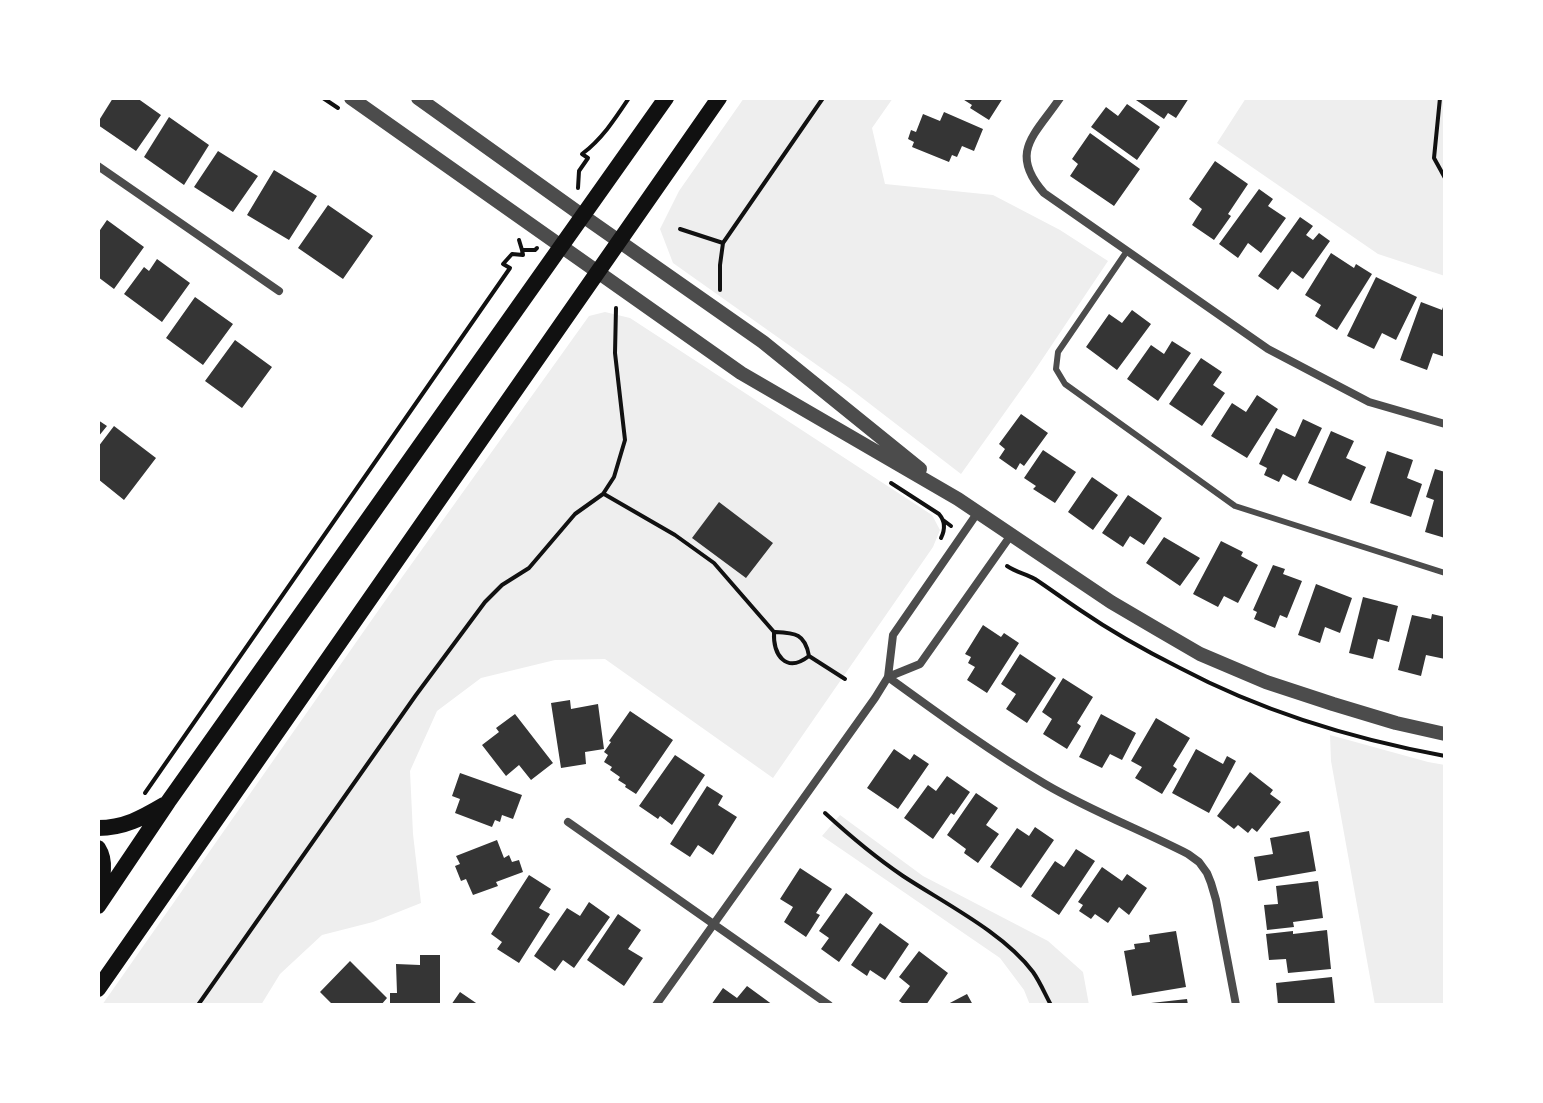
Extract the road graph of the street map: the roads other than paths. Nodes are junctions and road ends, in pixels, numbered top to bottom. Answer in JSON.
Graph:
{"nodes":[{"id":1,"x":351,"y":98,"type":"edge"},
{"id":2,"x":418,"y":98,"type":"edge"},
{"id":3,"x":666,"y":98,"type":"edge"},
{"id":4,"x":719,"y":98,"type":"edge"},
{"id":5,"x":1060,"y":98,"type":"edge"},
{"id":6,"x":98,"y":166,"type":"edge"},
{"id":7,"x":583,"y":216,"type":"junction"},
{"id":8,"x":619,"y":242,"type":"junction"},
{"id":9,"x":561,"y":246,"type":"junction"},
{"id":10,"x":1127,"y":251,"type":"junction"},
{"id":11,"x":598,"y":272,"type":"junction"},
{"id":12,"x":279,"y":291,"type":"dead end"},
{"id":13,"x":1445,"y":424,"type":"edge"},
{"id":14,"x":958,"y":499,"type":"junction"},
{"id":15,"x":978,"y":512,"type":"junction"},
{"id":16,"x":1011,"y":535,"type":"junction"},
{"id":17,"x":1445,"y":573,"type":"edge"},
{"id":18,"x":888,"y":677,"type":"junction"},
{"id":19,"x":1445,"y":734,"type":"edge"},
{"id":20,"x":168,"y":802,"type":"junction"},
{"id":21,"x":568,"y":822,"type":"dead end"},
{"id":22,"x":98,"y":828,"type":"edge"},
{"id":23,"x":98,"y":848,"type":"edge"},
{"id":24,"x":98,"y":895,"type":"edge"},
{"id":25,"x":98,"y":906,"type":"edge"},
{"id":26,"x":713,"y":924,"type":"junction"},
{"id":27,"x":98,"y":989,"type":"edge"},
{"id":28,"x":656,"y":1005,"type":"edge"},
{"id":29,"x":829,"y":1005,"type":"edge"},
{"id":30,"x":1236,"y":1005,"type":"edge"}],
"edges":[{"from":1,"to":9,"type":"street"},
{"from":2,"to":7,"type":"street"},
{"from":3,"to":7,"type":"main road"},
{"from":4,"to":8,"type":"main road"},
{"from":5,"to":10,"type":"street"},
{"from":6,"to":12,"type":"street"},
{"from":7,"to":8,"type":"street"},
{"from":7,"to":9,"type":"main road"},
{"from":8,"to":11,"type":"main road"},
{"from":8,"to":14,"type":"street"},
{"from":9,"to":11,"type":"street"},
{"from":9,"to":20,"type":"main road"},
{"from":10,"to":13,"type":"street"},
{"from":10,"to":17,"type":"lane"},
{"from":11,"to":14,"type":"street"},
{"from":11,"to":27,"type":"main road"},
{"from":14,"to":15,"type":"street"},
{"from":15,"to":16,"type":"street"},
{"from":15,"to":18,"type":"street"},
{"from":16,"to":18,"type":"street"},
{"from":16,"to":19,"type":"street"},
{"from":18,"to":26,"type":"street"},
{"from":18,"to":30,"type":"street"},
{"from":20,"to":22,"type":"main road"},
{"from":20,"to":25,"type":"main road"},
{"from":21,"to":26,"type":"street"},
{"from":23,"to":24,"type":"main road"},
{"from":26,"to":28,"type":"street"},
{"from":26,"to":29,"type":"street"}]}
